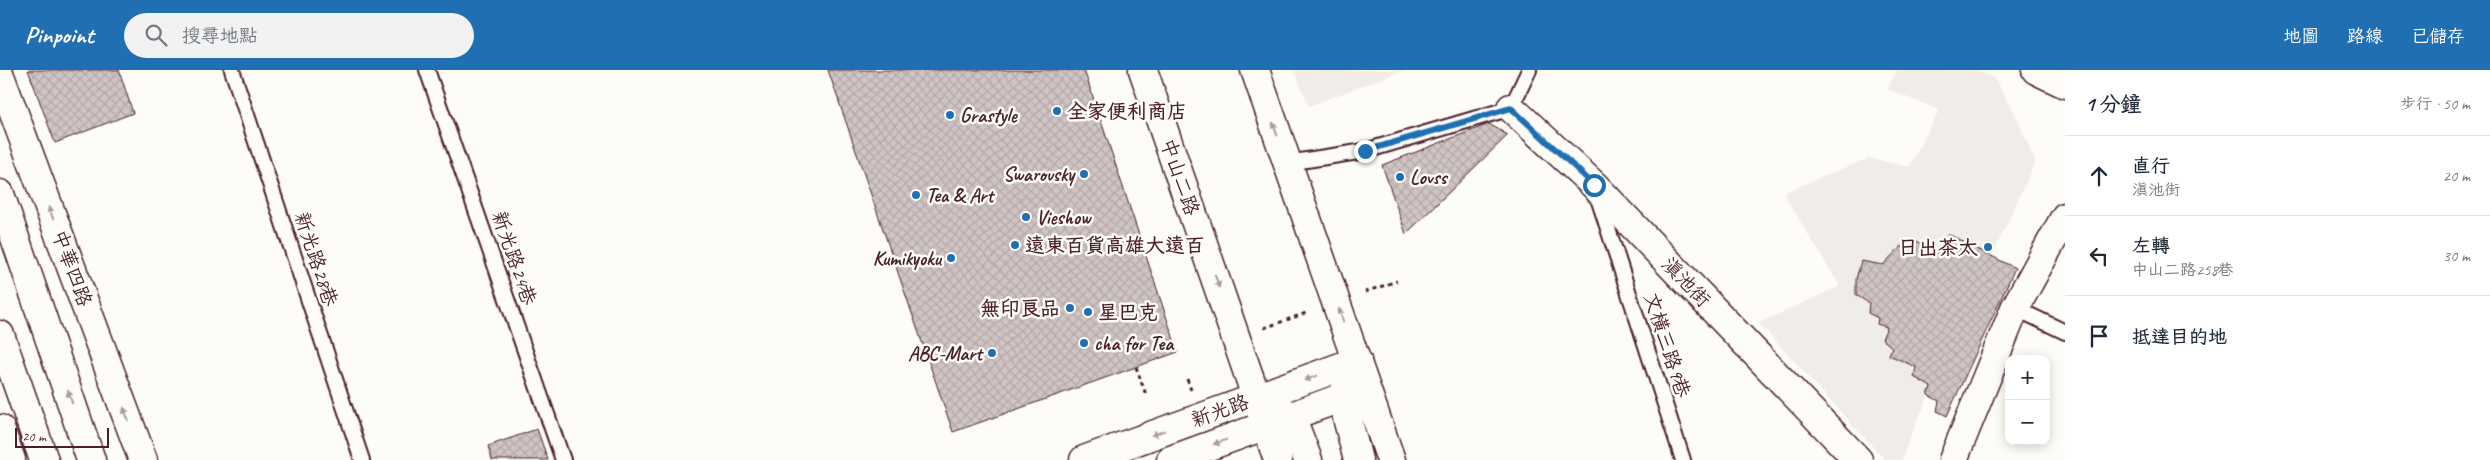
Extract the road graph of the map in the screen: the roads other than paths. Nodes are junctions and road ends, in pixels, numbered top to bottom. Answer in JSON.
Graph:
{"nodes":[{"id":1,"x":232,"y":70,"type":"edge"},
{"id":2,"x":427,"y":70,"type":"edge"},
{"id":3,"x":1143,"y":70,"type":"edge"},
{"id":4,"x":1255,"y":70,"type":"edge"},
{"id":5,"x":1529,"y":70,"type":"edge"},
{"id":6,"x":2036,"y":70,"type":"edge"},
{"id":7,"x":0,"y":76,"type":"edge"},
{"id":8,"x":2065,"y":84,"type":"edge"},
{"id":9,"x":1511,"y":108,"type":"junction"},
{"id":10,"x":1286,"y":163,"type":"junction"},
{"id":11,"x":1594,"y":185,"type":"junction"},
{"id":12,"x":0,"y":194,"type":"edge"},
{"id":13,"x":2065,"y":217,"type":"edge"},
{"id":14,"x":2015,"y":308,"type":"junction"},
{"id":15,"x":2065,"y":332,"type":"edge"},
{"id":16,"x":0,"y":335,"type":"edge"},
{"id":17,"x":1357,"y":361,"type":"junction"},
{"id":18,"x":1354,"y":393,"type":"junction"},
{"id":19,"x":1255,"y":398,"type":"junction"},
{"id":20,"x":1291,"y":416,"type":"junction"},
{"id":21,"x":1265,"y":425,"type":"junction"},
{"id":22,"x":0,"y":429,"type":"edge"},
{"id":23,"x":11,"y":460,"type":"edge"},
{"id":24,"x":44,"y":460,"type":"edge"},
{"id":25,"x":92,"y":460,"type":"edge"},
{"id":26,"x":143,"y":460,"type":"edge"},
{"id":27,"x":362,"y":460,"type":"edge"},
{"id":28,"x":563,"y":460,"type":"edge"},
{"id":29,"x":1084,"y":460,"type":"edge"},
{"id":30,"x":1172,"y":460,"type":"edge"},
{"id":31,"x":1278,"y":460,"type":"edge"},
{"id":32,"x":1308,"y":460,"type":"edge"},
{"id":33,"x":1358,"y":460,"type":"edge"},
{"id":34,"x":1391,"y":460,"type":"edge"},
{"id":35,"x":1683,"y":460,"type":"edge"},
{"id":36,"x":1858,"y":460,"type":"edge"},
{"id":37,"x":1953,"y":460,"type":"edge"}],
"edges":[{"from":1,"to":27,"type":"lane","name":"新光路28巷"},
{"from":2,"to":28,"type":"lane","name":"新光路24巷"},
{"from":3,"to":19,"type":"street","name":"中山二路","one_way":true},
{"from":10,"to":4,"type":"street","one_way":true},
{"from":5,"to":9,"type":"lane"},
{"from":6,"to":8,"type":"street"},
{"from":26,"to":7,"type":"street","name":"中華四路","one_way":true},
{"from":9,"to":10,"type":"lane"},
{"from":9,"to":11,"type":"street","name":"滇池街"},
{"from":17,"to":10,"type":"street","one_way":true},
{"from":11,"to":35,"type":"lane","name":"文橫三路9巷"},
{"from":11,"to":36,"type":"street","name":"滇池街"},
{"from":25,"to":12,"type":"street","one_way":true},
{"from":13,"to":14,"type":"street"},
{"from":14,"to":15,"type":"lane"},
{"from":14,"to":37,"type":"street"},
{"from":16,"to":24,"type":"street"},
{"from":17,"to":18,"type":"street"},
{"from":17,"to":19,"type":"street","name":"新光路","one_way":true},
{"from":18,"to":20,"type":"street","name":"新光路"},
{"from":18,"to":33,"type":"street"},
{"from":18,"to":34,"type":"street"},
{"from":19,"to":20,"type":"street"},
{"from":19,"to":21,"type":"street","name":"中山二路"},
{"from":19,"to":29,"type":"street","name":"新光路","one_way":true},
{"from":20,"to":21,"type":"street","name":"新光路"},
{"from":20,"to":32,"type":"street"},
{"from":21,"to":30,"type":"street","name":"新光路","one_way":true},
{"from":21,"to":31,"type":"street","name":"中山二路"},
{"from":22,"to":23,"type":"street"}]}
